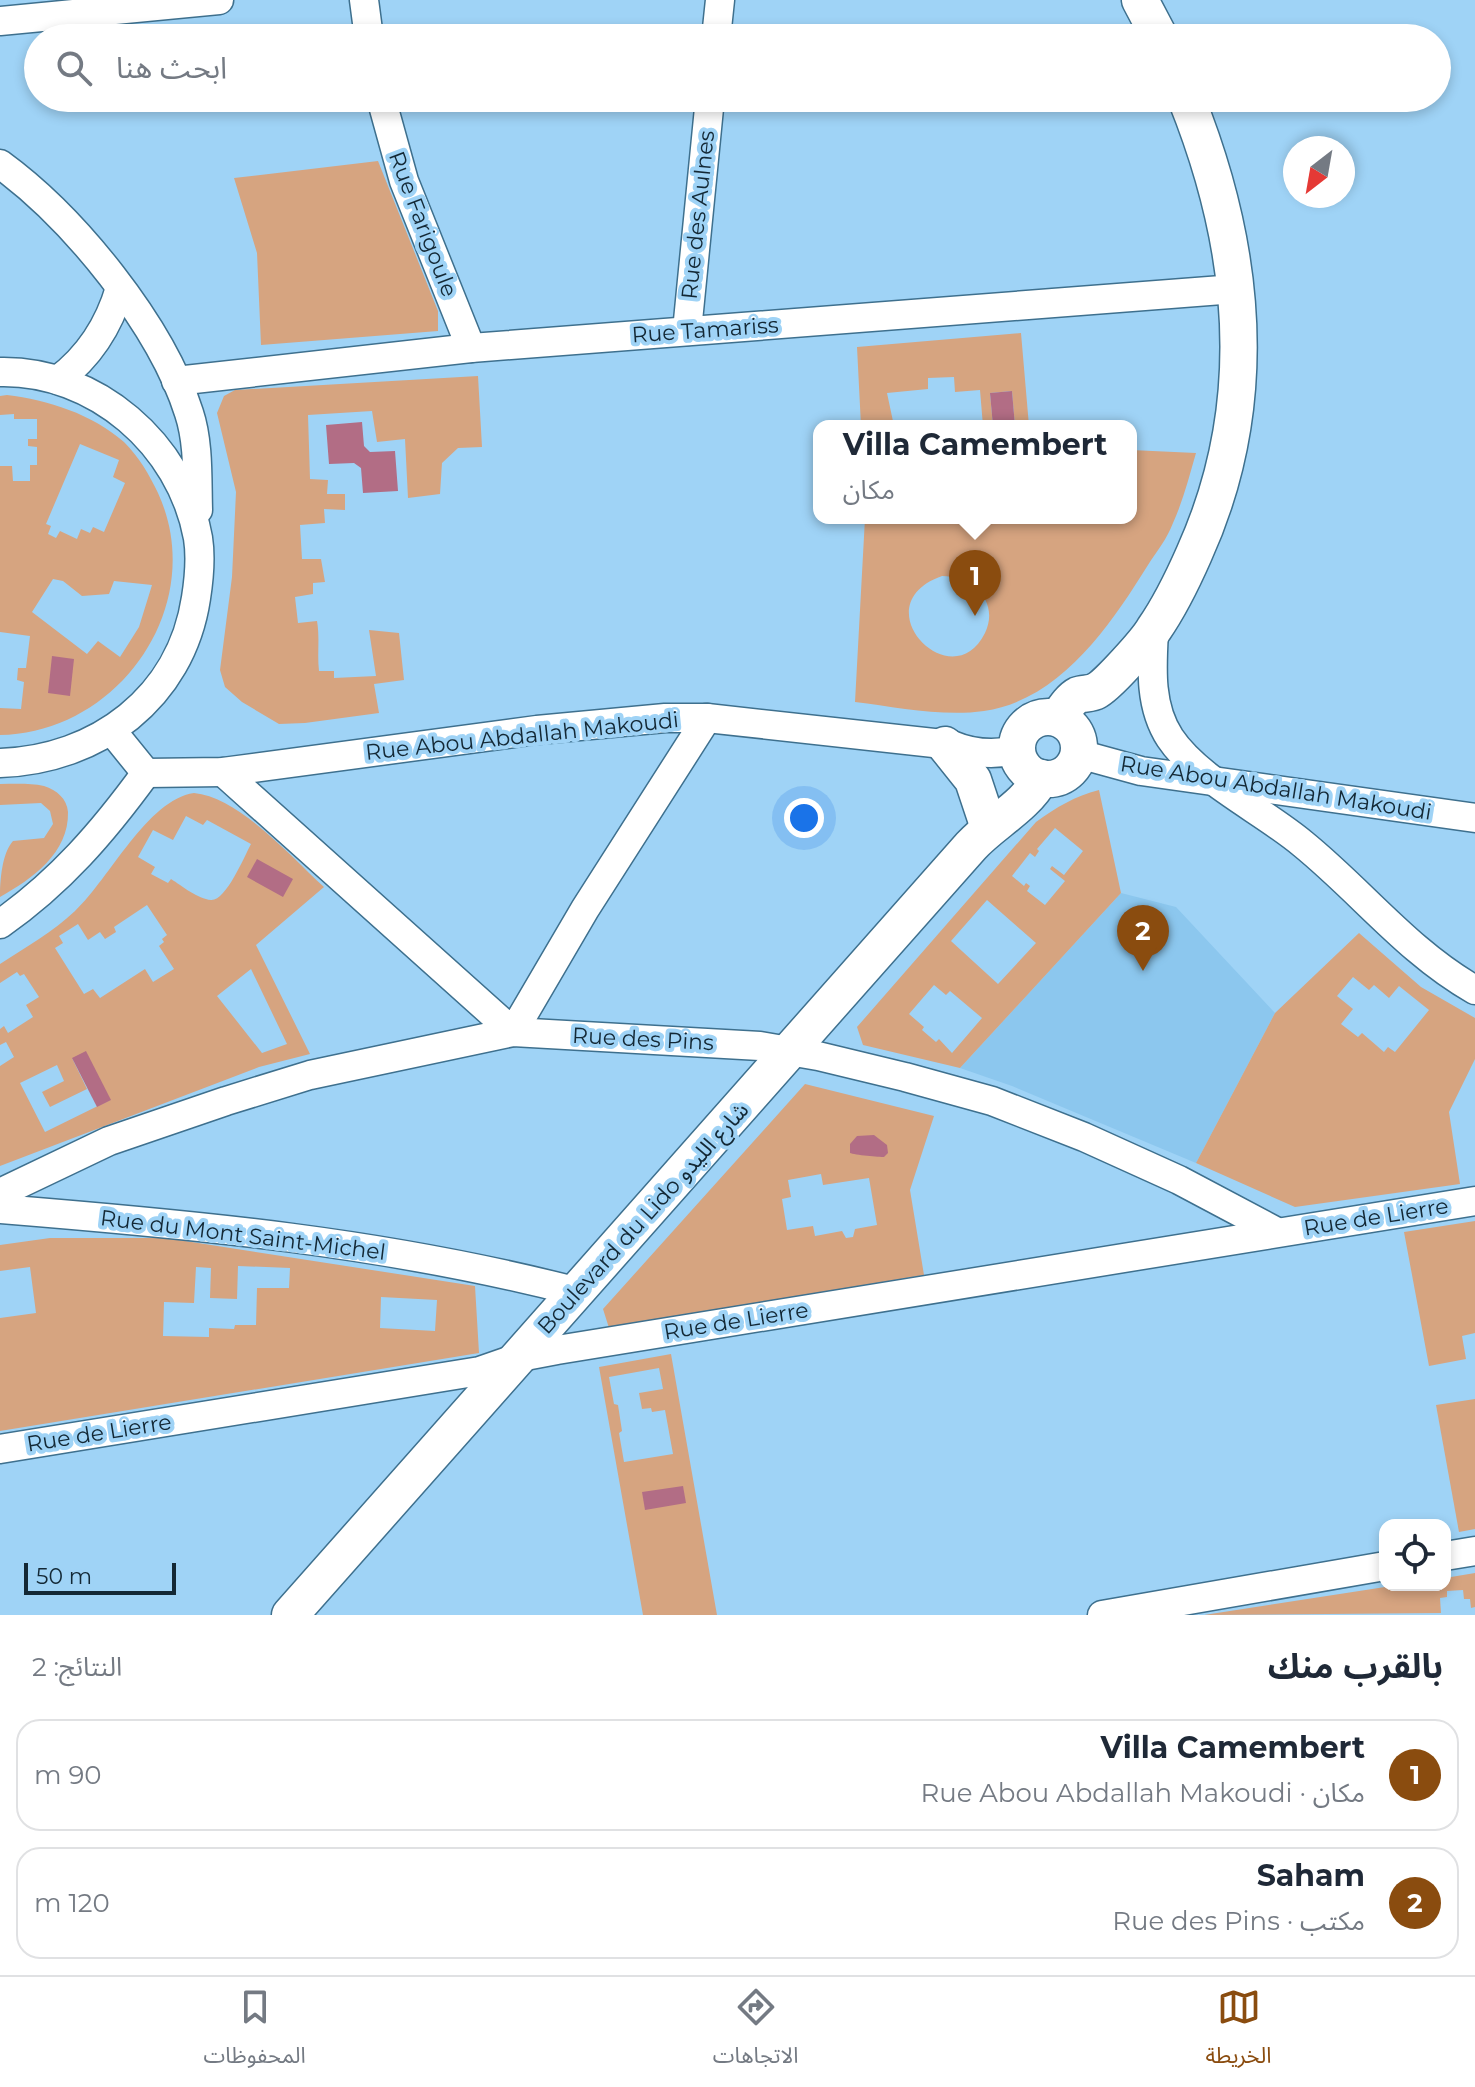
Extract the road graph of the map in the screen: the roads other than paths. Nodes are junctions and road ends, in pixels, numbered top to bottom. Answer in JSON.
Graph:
{"nodes":[{"id":1,"x":219,"y":0,"type":"edge"},
{"id":2,"x":364,"y":0,"type":"edge"},
{"id":3,"x":720,"y":0,"type":"edge"},
{"id":4,"x":1140,"y":0,"type":"edge"},
{"id":5,"x":62,"y":7,"type":"edge"},
{"id":6,"x":0,"y":21,"type":"edge"},
{"id":7,"x":367,"y":24,"type":"edge"},
{"id":8,"x":717,"y":24,"type":"edge"},
{"id":9,"x":1153,"y":24,"type":"edge"},
{"id":10,"x":385,"y":112,"type":"edge"},
{"id":11,"x":709,"y":112,"type":"edge"},
{"id":12,"x":1191,"y":112,"type":"edge"},
{"id":13,"x":0,"y":164,"type":"edge"},
{"id":14,"x":120,"y":288,"type":"junction"},
{"id":15,"x":1235,"y":289,"type":"junction"},
{"id":16,"x":687,"y":331,"type":"junction"},
{"id":17,"x":471,"y":348,"type":"junction"},
{"id":18,"x":0,"y":372,"type":"edge"},
{"id":19,"x":58,"y":380,"type":"junction"},
{"id":20,"x":176,"y":381,"type":"junction"},
{"id":21,"x":198,"y":539,"type":"junction"},
{"id":22,"x":1154,"y":631,"type":"junction"},
{"id":23,"x":707,"y":718,"type":"junction"},
{"id":24,"x":112,"y":731,"type":"junction"},
{"id":25,"x":1070,"y":734,"type":"junction"},
{"id":26,"x":948,"y":745,"type":"junction"},
{"id":27,"x":1025,"y":757,"type":"junction"},
{"id":28,"x":0,"y":763,"type":"edge"},
{"id":29,"x":223,"y":772,"type":"junction"},
{"id":30,"x":146,"y":773,"type":"junction"},
{"id":31,"x":1218,"y":782,"type":"junction"},
{"id":32,"x":1475,"y":818,"type":"edge"},
{"id":33,"x":993,"y":824,"type":"junction"},
{"id":34,"x":0,"y":924,"type":"edge"},
{"id":35,"x":1475,"y":990,"type":"edge"},
{"id":36,"x":513,"y":1032,"type":"junction"},
{"id":37,"x":791,"y":1051,"type":"junction"},
{"id":38,"x":0,"y":1193,"type":"edge"},
{"id":39,"x":1475,"y":1201,"type":"edge"},
{"id":40,"x":0,"y":1209,"type":"edge"},
{"id":41,"x":1277,"y":1232,"type":"junction"},
{"id":42,"x":578,"y":1292,"type":"junction"},
{"id":43,"x":520,"y":1357,"type":"junction"},
{"id":44,"x":0,"y":1449,"type":"edge"},
{"id":45,"x":1475,"y":1551,"type":"edge"},
{"id":46,"x":1451,"y":1555,"type":"edge"},
{"id":47,"x":1379,"y":1567,"type":"edge"},
{"id":48,"x":290,"y":1615,"type":"edge"},
{"id":49,"x":1102,"y":1615,"type":"edge"}],
"edges":[{"from":1,"to":5,"type":"street"},
{"from":2,"to":7,"type":"street"},
{"from":3,"to":8,"type":"street"},
{"from":4,"to":9,"type":"main road"},
{"from":5,"to":6,"type":"street"},
{"from":10,"to":17,"type":"street","name":"Rue Farigoule"},
{"from":11,"to":16,"type":"street","name":"Rue des Aulnes"},
{"from":12,"to":15,"type":"main road"},
{"from":13,"to":14,"type":"street"},
{"from":14,"to":19,"type":"street"},
{"from":14,"to":20,"type":"street"},
{"from":15,"to":16,"type":"street","name":"Rue Tamariss"},
{"from":15,"to":22,"type":"main road"},
{"from":16,"to":17,"type":"street","name":"Rue Tamariss"},
{"from":17,"to":20,"type":"street","name":"Rue Tamariss"},
{"from":18,"to":19,"type":"street"},
{"from":19,"to":21,"type":"street"},
{"from":20,"to":21,"type":"street"},
{"from":21,"to":24,"type":"street"},
{"from":22,"to":25,"type":"main road"},
{"from":22,"to":31,"type":"street"},
{"from":23,"to":26,"type":"street","name":"Rue Abou Abdallah Makoudi"},
{"from":23,"to":29,"type":"street","name":"Rue Abou Abdallah Makoudi"},
{"from":23,"to":36,"type":"street"},
{"from":24,"to":28,"type":"street"},
{"from":24,"to":30,"type":"street"},
{"from":25,"to":27,"type":"main road"},
{"from":25,"to":27,"type":"main road"},
{"from":25,"to":31,"type":"street","name":"Rue Abou Abdallah Makoudi"},
{"from":26,"to":27,"type":"street","name":"Rue Abou Abdallah Makoudi"},
{"from":26,"to":33,"type":"main road"},
{"from":27,"to":33,"type":"main road","name":"Boulevard du Lido شارع الليدو"},
{"from":29,"to":30,"type":"street","name":"Rue Abou Abdallah Makoudi"},
{"from":29,"to":36,"type":"street"},
{"from":30,"to":34,"type":"street"},
{"from":31,"to":32,"type":"street","name":"Rue Abou Abdallah Makoudi"},
{"from":31,"to":35,"type":"street"},
{"from":33,"to":37,"type":"main road","name":"Boulevard du Lido شارع الليدو"},
{"from":36,"to":37,"type":"street","name":"Rue des Pins"},
{"from":36,"to":38,"type":"street","name":"Rue des Pins"},
{"from":37,"to":41,"type":"street","name":"Rue des Pins"},
{"from":37,"to":42,"type":"main road","name":"Boulevard du Lido شارع الليدو"},
{"from":39,"to":41,"type":"street","name":"Rue de Lierre"},
{"from":40,"to":42,"type":"street","name":"Rue du Mont Saint-Michel"},
{"from":41,"to":43,"type":"street","name":"Rue de Lierre"},
{"from":42,"to":43,"type":"main road","name":"Boulevard du Lido شارع الليدو"},
{"from":43,"to":44,"type":"street","name":"Rue de Lierre"},
{"from":43,"to":48,"type":"main road","name":"Boulevard du Lido شارع الليدو"},
{"from":45,"to":46,"type":"street"},
{"from":47,"to":49,"type":"street"}]}
